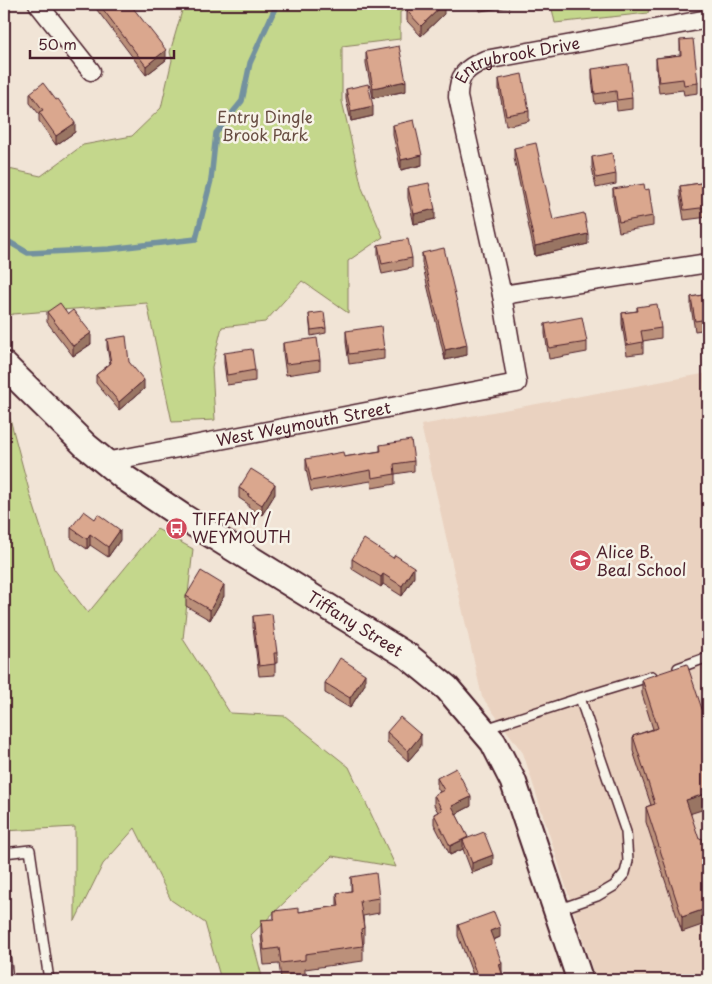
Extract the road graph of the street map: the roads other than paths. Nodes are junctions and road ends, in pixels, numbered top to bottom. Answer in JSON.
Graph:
{"nodes":[{"id":1,"x":38,"y":4,"type":"edge"},
{"id":2,"x":708,"y":19,"type":"edge"},
{"id":3,"x":91,"y":71,"type":"dead end"},
{"id":4,"x":708,"y":263,"type":"edge"},
{"id":5,"x":502,"y":295,"type":"junction"},
{"id":6,"x":4,"y":365,"type":"edge"},
{"id":7,"x":504,"y":385,"type":"joint"},
{"id":8,"x":105,"y":462,"type":"junction"},
{"id":9,"x":708,"y":657,"type":"edge"},
{"id":10,"x":580,"y":698,"type":"junction"},
{"id":11,"x":484,"y":730,"type":"junction"},
{"id":12,"x":4,"y":853,"type":"edge"},
{"id":13,"x":557,"y":910,"type":"junction"},
{"id":14,"x":4,"y":946,"type":"edge"},
{"id":15,"x":8,"y":980,"type":"edge"},
{"id":16,"x":49,"y":980,"type":"edge"},
{"id":17,"x":580,"y":980,"type":"edge"}],
"edges":[{"from":1,"to":3,"type":"street"},
{"from":2,"to":5,"type":"street","name":"Entrybrook Drive"},
{"from":4,"to":5,"type":"street"},
{"from":5,"to":7,"type":"street","name":"Entrybrook Drive"},
{"from":6,"to":8,"type":"main road","name":"Tiffany Street"},
{"from":7,"to":8,"type":"street","name":"West Weymouth Street"},
{"from":8,"to":11,"type":"main road","name":"Tiffany Street"},
{"from":9,"to":10,"type":"lane"},
{"from":10,"to":11,"type":"lane"},
{"from":10,"to":13,"type":"lane"},
{"from":11,"to":13,"type":"main road","name":"Tiffany Street"},
{"from":12,"to":16,"type":"lane"},
{"from":13,"to":17,"type":"main road","name":"Tiffany Street"},
{"from":14,"to":15,"type":"lane"}]}
